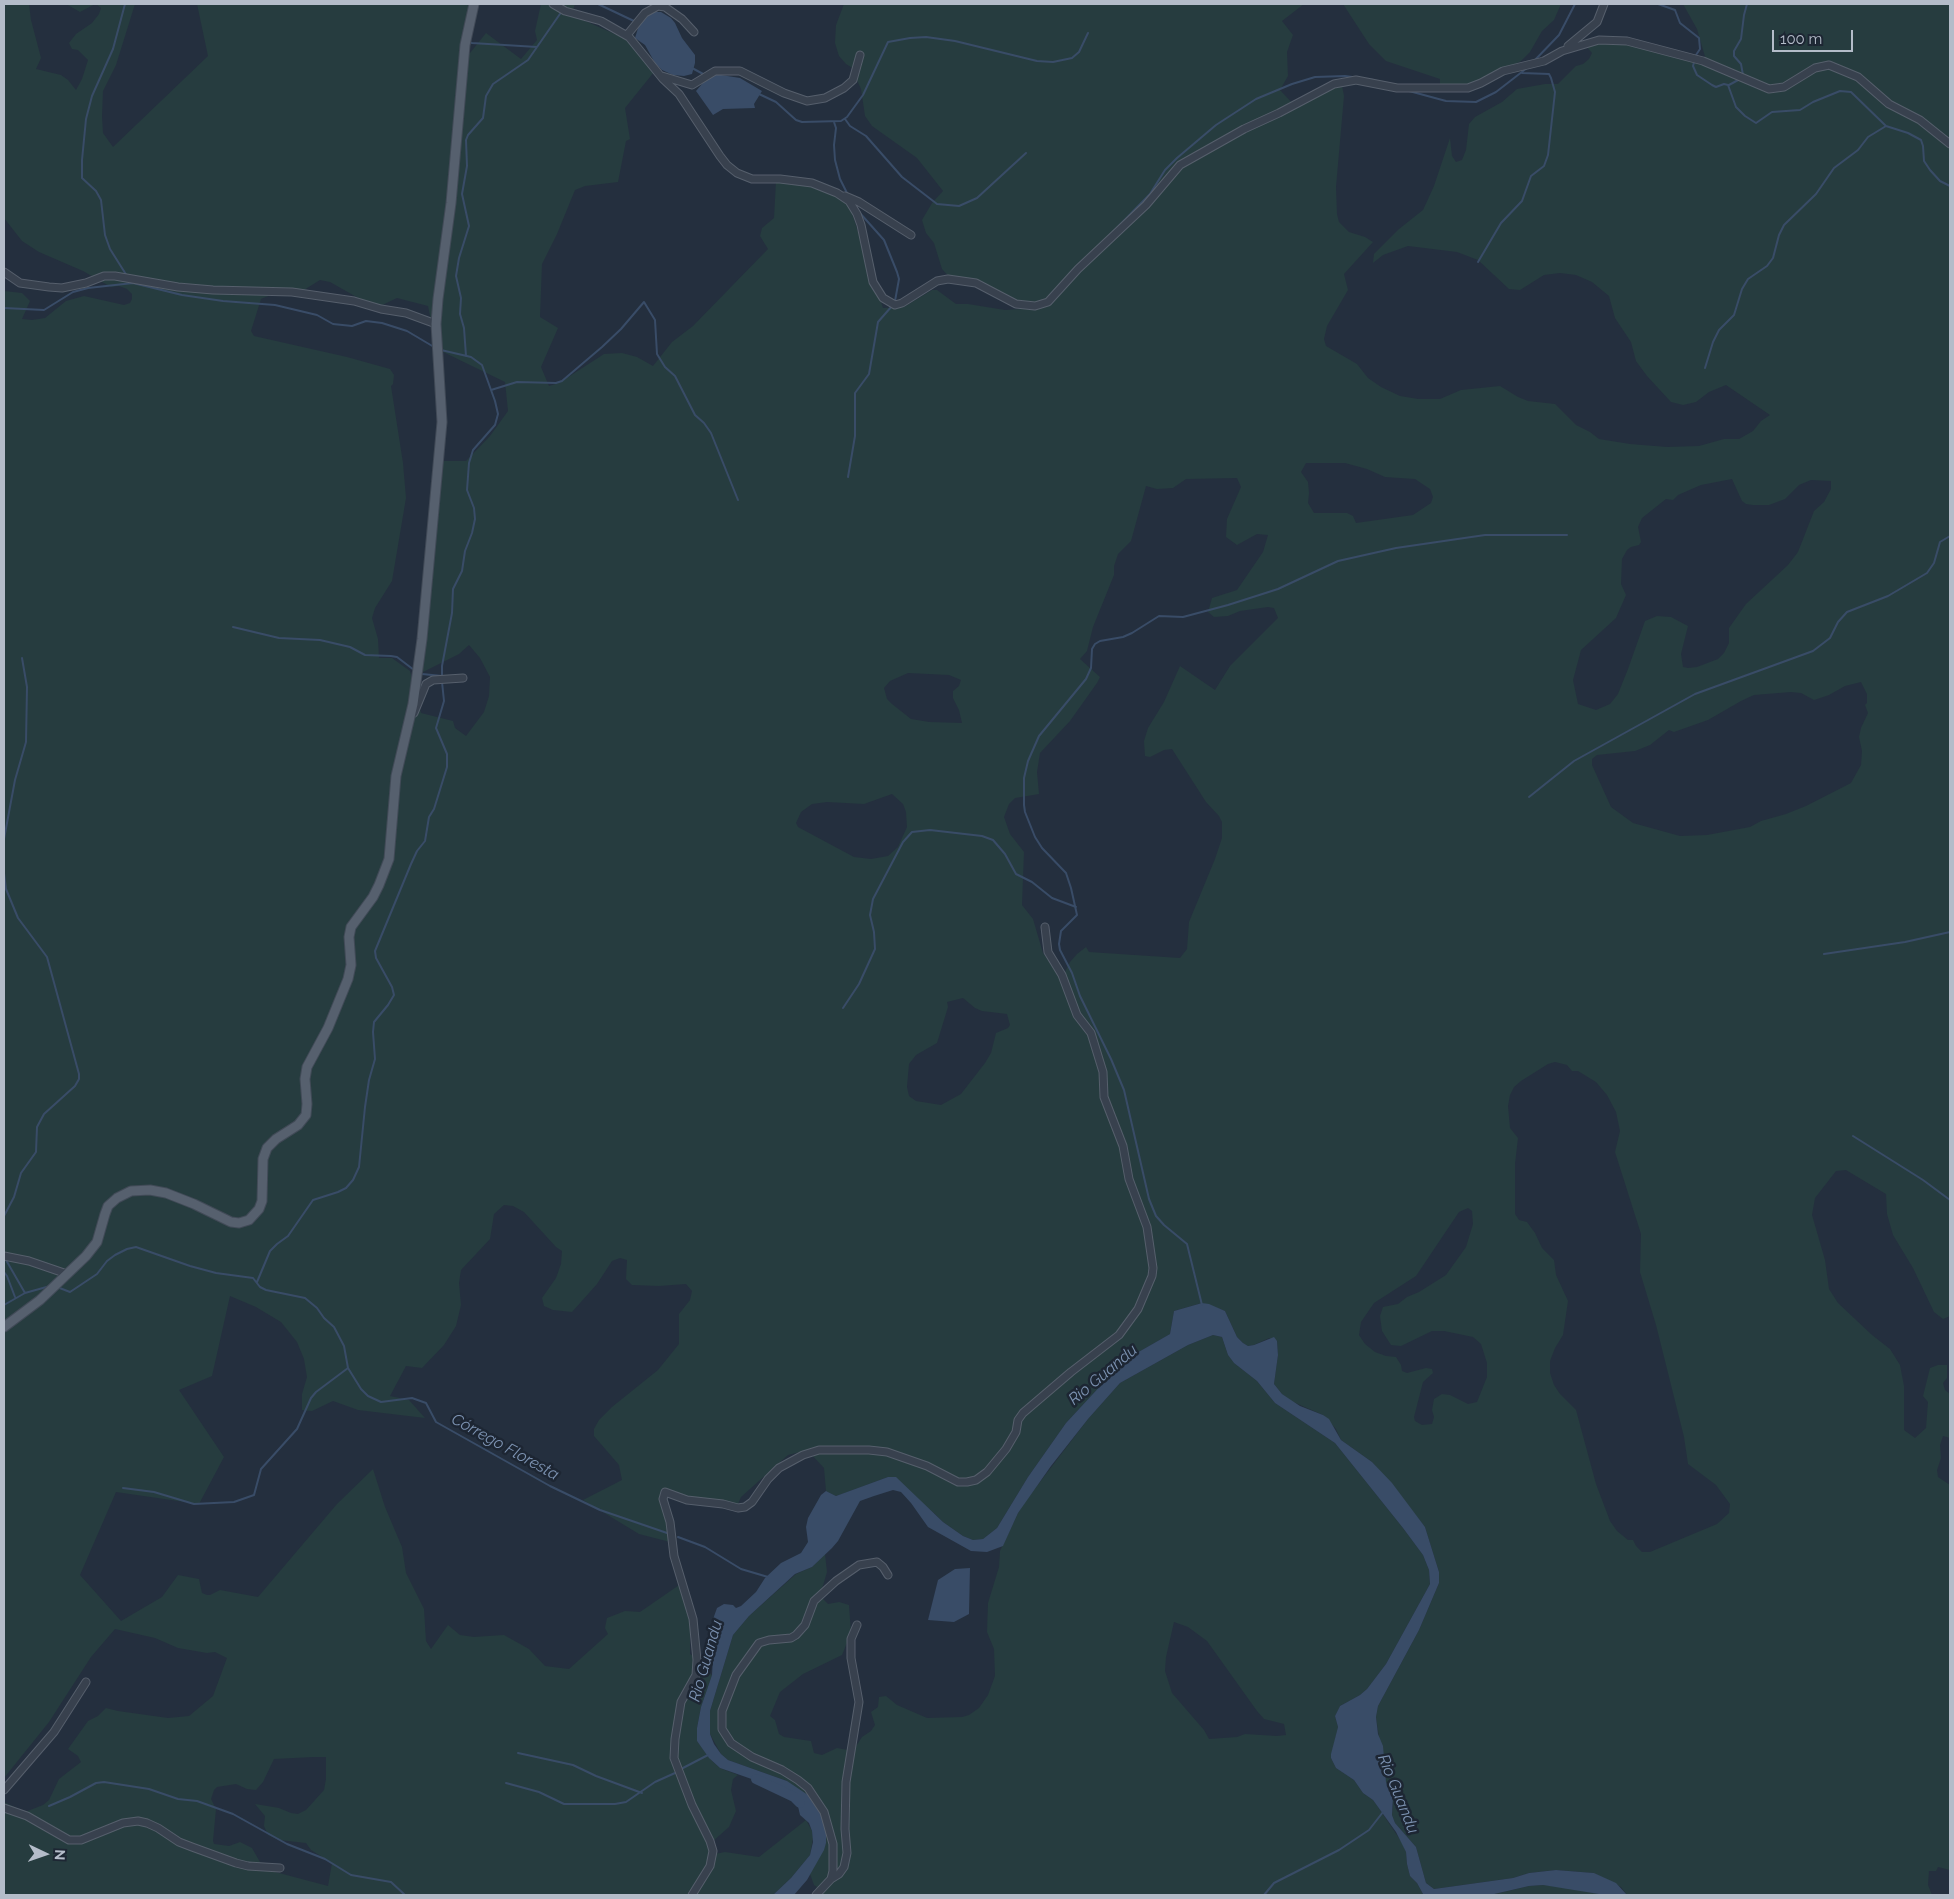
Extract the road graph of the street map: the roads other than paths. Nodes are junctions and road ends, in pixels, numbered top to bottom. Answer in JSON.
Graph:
{"nodes":[{"id":1,"x":552,"y":4,"type":"edge"},
{"id":2,"x":1604,"y":4,"type":"edge"},
{"id":3,"x":475,"y":6,"type":"edge"},
{"id":4,"x":694,"y":32,"type":"dead end"},
{"id":5,"x":626,"y":35,"type":"junction"},
{"id":6,"x":1562,"y":51,"type":"junction"},
{"id":7,"x":860,"y":55,"type":"dead end"},
{"id":8,"x":659,"y":75,"type":"junction"},
{"id":9,"x":1950,"y":144,"type":"edge"},
{"id":10,"x":837,"y":193,"type":"junction"},
{"id":11,"x":910,"y":235,"type":"dead end"},
{"id":12,"x":4,"y":272,"type":"edge"},
{"id":13,"x":436,"y":324,"type":"junction"},
{"id":14,"x":463,"y":678,"type":"dead end"},
{"id":15,"x":409,"y":723,"type":"junction"},
{"id":16,"x":1045,"y":927,"type":"dead end"},
{"id":17,"x":4,"y":1256,"type":"edge"},
{"id":18,"x":68,"y":1274,"type":"junction"},
{"id":19,"x":4,"y":1327,"type":"edge"},
{"id":20,"x":888,"y":1575,"type":"dead end"},
{"id":21,"x":857,"y":1625,"type":"dead end"},
{"id":22,"x":86,"y":1682,"type":"dead end"},
{"id":23,"x":4,"y":1790,"type":"edge"},
{"id":24,"x":4,"y":1808,"type":"edge"},
{"id":25,"x":280,"y":1868,"type":"dead end"},
{"id":26,"x":831,"y":1879,"type":"junction"},
{"id":27,"x":692,"y":1895,"type":"edge"},
{"id":28,"x":816,"y":1895,"type":"edge"}],
"edges":[{"from":1,"to":5,"type":"street"},
{"from":2,"to":6,"type":"street"},
{"from":3,"to":13,"type":"main road"},
{"from":4,"to":5,"type":"street"},
{"from":5,"to":8,"type":"street"},
{"from":6,"to":9,"type":"street"},
{"from":6,"to":10,"type":"street"},
{"from":7,"to":8,"type":"street"},
{"from":8,"to":10,"type":"street"},
{"from":10,"to":11,"type":"street"},
{"from":12,"to":13,"type":"street"},
{"from":13,"to":15,"type":"main road"},
{"from":14,"to":15,"type":"street"},
{"from":15,"to":18,"type":"main road"},
{"from":16,"to":27,"type":"street"},
{"from":17,"to":18,"type":"street"},
{"from":18,"to":19,"type":"main road"},
{"from":20,"to":26,"type":"street"},
{"from":21,"to":26,"type":"street"},
{"from":22,"to":23,"type":"street"},
{"from":24,"to":25,"type":"street"},
{"from":26,"to":28,"type":"street"}]}
